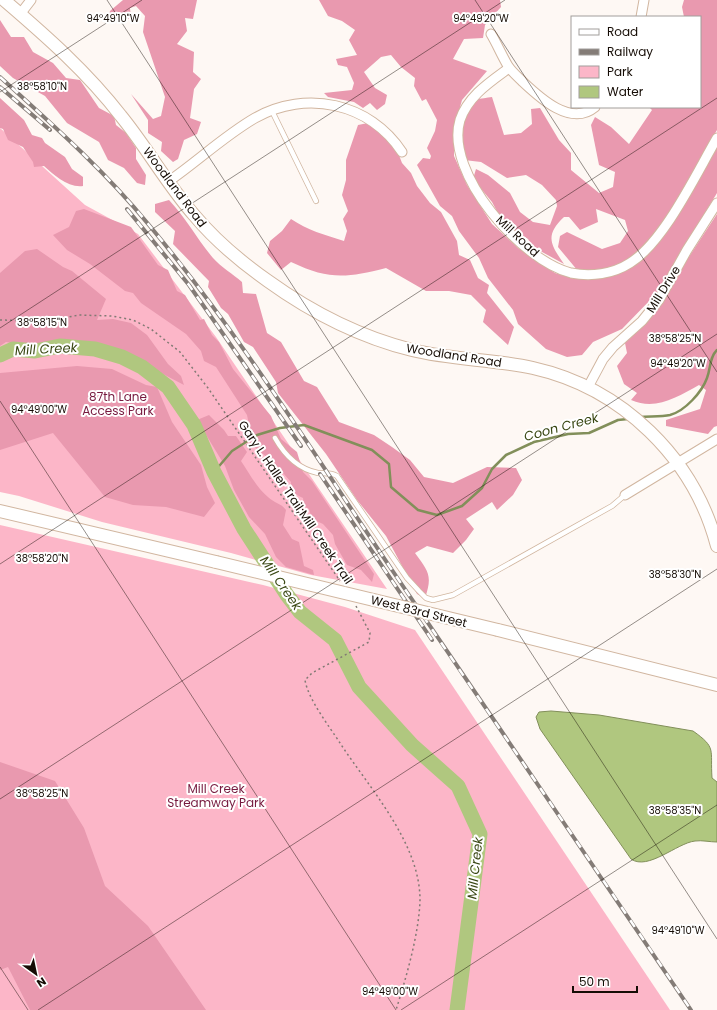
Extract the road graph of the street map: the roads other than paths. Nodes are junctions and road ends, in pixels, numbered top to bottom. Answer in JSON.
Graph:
{"nodes":[{"id":1,"x":31,"y":0,"type":"edge"},
{"id":2,"x":644,"y":0,"type":"edge"},
{"id":3,"x":8,"y":1,"type":"edge"},
{"id":4,"x":20,"y":13,"type":"junction"},
{"id":5,"x":641,"y":16,"type":"edge"},
{"id":6,"x":491,"y":34,"type":"dead end"},
{"id":7,"x":509,"y":68,"type":"junction"},
{"id":8,"x":593,"y":108,"type":"edge"},
{"id":9,"x":272,"y":111,"type":"junction"},
{"id":10,"x":717,"y":138,"type":"edge"},
{"id":11,"x":402,"y":152,"type":"dead end"},
{"id":12,"x":169,"y":182,"type":"junction"},
{"id":13,"x":316,"y":201,"type":"dead end"},
{"id":14,"x":717,"y":203,"type":"edge"},
{"id":15,"x":588,"y":387,"type":"junction"},
{"id":16,"x":275,"y":438,"type":"dead end"},
{"id":17,"x":717,"y":439,"type":"edge"},
{"id":18,"x":678,"y":464,"type":"junction"},
{"id":19,"x":625,"y":495,"type":"joint"},
{"id":20,"x":0,"y":511,"type":"edge"},
{"id":21,"x":717,"y":546,"type":"edge"},
{"id":22,"x":717,"y":683,"type":"edge"}],
"edges":[{"from":1,"to":4,"type":"street"},
{"from":2,"to":5,"type":"street"},
{"from":3,"to":4,"type":"main road","name":"Woodland Road"},
{"from":4,"to":12,"type":"main road","name":"Woodland Road"},
{"from":6,"to":7,"type":"street"},
{"from":7,"to":8,"type":"street"},
{"from":7,"to":10,"type":"street","name":"Mill Road"},
{"from":9,"to":11,"type":"street"},
{"from":9,"to":12,"type":"street"},
{"from":9,"to":13,"type":"lane"},
{"from":12,"to":15,"type":"main road","name":"Woodland Road"},
{"from":14,"to":15,"type":"street","name":"Mill Drive"},
{"from":15,"to":18,"type":"main road","name":"Woodland Road"},
{"from":16,"to":19,"type":"lane"},
{"from":17,"to":18,"type":"street"},
{"from":18,"to":19,"type":"street"},
{"from":18,"to":21,"type":"main road","name":"Woodland Road"},
{"from":20,"to":22,"type":"main road","name":"West 83rd Street","bridge":true}]}
